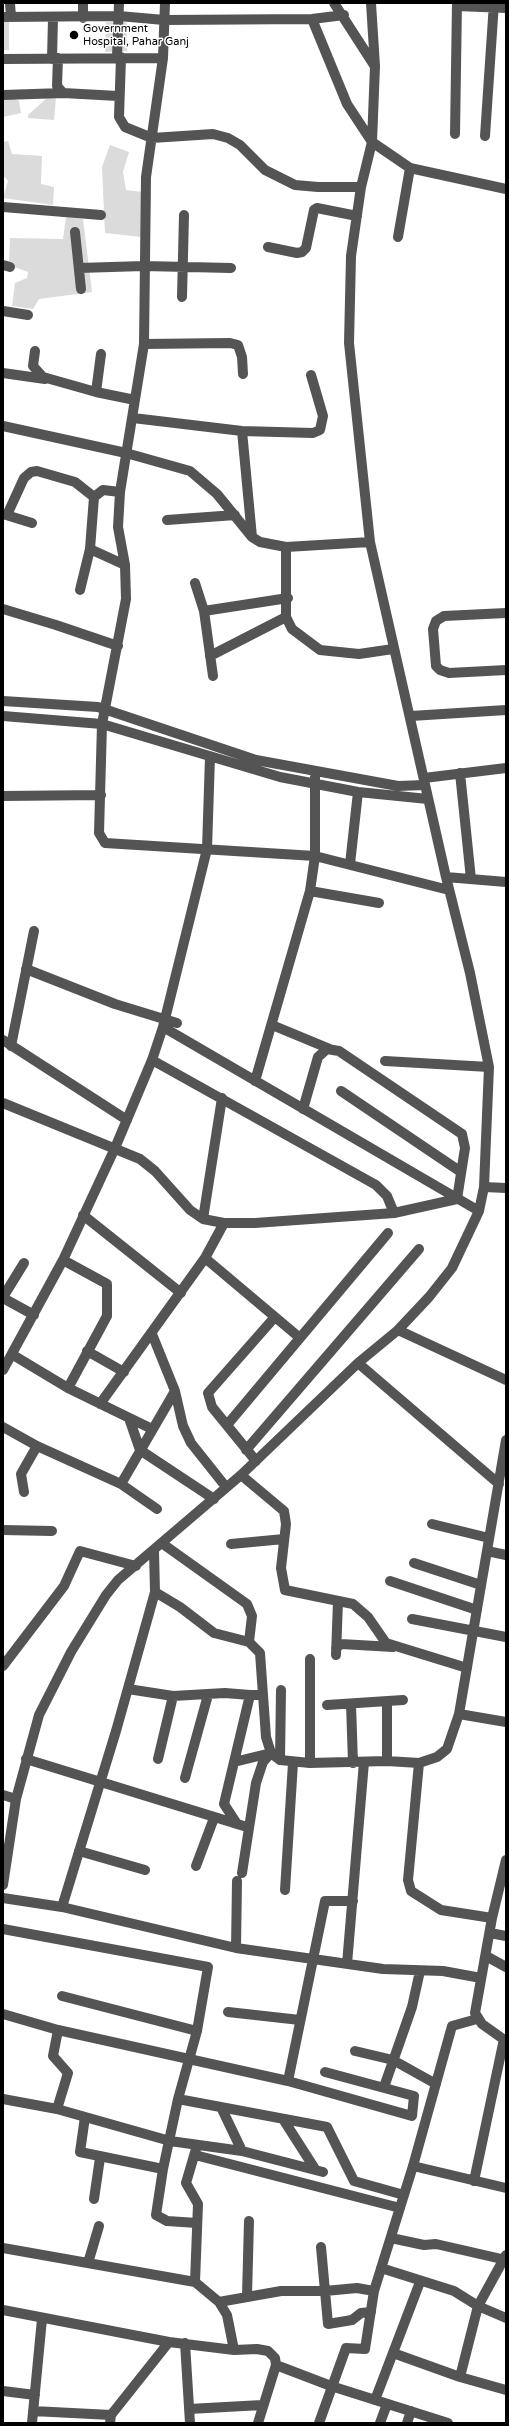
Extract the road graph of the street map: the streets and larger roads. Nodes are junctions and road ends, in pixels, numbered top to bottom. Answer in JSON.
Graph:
{"nodes":[{"id":1,"x":10,"y":3,"type":"edge"},
{"id":2,"x":83,"y":3,"type":"edge"},
{"id":3,"x":119,"y":3,"type":"edge"},
{"id":4,"x":165,"y":3,"type":"edge"},
{"id":5,"x":334,"y":3,"type":"edge"},
{"id":6,"x":371,"y":3,"type":"edge"},
{"id":7,"x":457,"y":5,"type":"edge"},
{"id":8,"x":493,"y":5,"type":"edge"},
{"id":9,"x":506,"y":8,"type":"edge"},
{"id":10,"x":344,"y":15,"type":"junction"},
{"id":11,"x":119,"y":16,"type":"junction"},
{"id":12,"x":7,"y":17,"type":"edge"},
{"id":13,"x":53,"y":18,"type":"junction"},
{"id":14,"x":83,"y":18,"type":"junction"},
{"id":15,"x":312,"y":19,"type":"junction"},
{"id":16,"x":164,"y":20,"type":"junction"},
{"id":17,"x":119,"y":57,"type":"junction"},
{"id":18,"x":55,"y":58,"type":"junction"},
{"id":19,"x":163,"y":58,"type":"junction"},
{"id":20,"x":3,"y":59,"type":"edge"},
{"id":21,"x":375,"y":66,"type":"junction"},
{"id":22,"x":64,"y":93,"type":"junction"},
{"id":23,"x":3,"y":95,"type":"edge"},
{"id":24,"x":118,"y":96,"type":"junction"},
{"id":25,"x":455,"y":134,"type":"dead end"},
{"id":26,"x":485,"y":136,"type":"dead end"},
{"id":27,"x":372,"y":142,"type":"junction"},
{"id":28,"x":150,"y":148,"type":"junction"},
{"id":29,"x":410,"y":168,"type":"junction"},
{"id":30,"x":361,"y":187,"type":"junction"},
{"id":31,"x":506,"y":189,"type":"edge"},
{"id":32,"x":3,"y":207,"type":"edge"},
{"id":33,"x":357,"y":214,"type":"junction"},
{"id":34,"x":101,"y":215,"type":"dead end"},
{"id":35,"x":184,"y":215,"type":"dead end"},
{"id":36,"x":75,"y":232,"type":"dead end"},
{"id":37,"x":398,"y":237,"type":"dead end"},
{"id":38,"x":268,"y":247,"type":"dead end"},
{"id":39,"x":144,"y":266,"type":"junction"},
{"id":40,"x":79,"y":268,"type":"junction"},
{"id":41,"x":183,"y":268,"type":"junction"},
{"id":42,"x":231,"y":268,"type":"dead end"},
{"id":43,"x":81,"y":289,"type":"dead end"},
{"id":44,"x":182,"y":297,"type":"dead end"},
{"id":45,"x":3,"y":310,"type":"edge"},
{"id":46,"x":28,"y":315,"type":"dead end"},
{"id":47,"x":144,"y":344,"type":"junction"},
{"id":48,"x":35,"y":351,"type":"dead end"},
{"id":49,"x":101,"y":354,"type":"dead end"},
{"id":50,"x":3,"y":373,"type":"edge"},
{"id":51,"x":243,"y":374,"type":"dead end"},
{"id":52,"x":311,"y":375,"type":"dead end"},
{"id":53,"x":52,"y":380,"type":"junction"},
{"id":54,"x":96,"y":392,"type":"junction"},
{"id":55,"x":135,"y":400,"type":"junction"},
{"id":56,"x":133,"y":418,"type":"junction"},
{"id":57,"x":4,"y":430,"type":"edge"},
{"id":58,"x":242,"y":431,"type":"junction"},
{"id":59,"x":126,"y":453,"type":"junction"},
{"id":60,"x":120,"y":492,"type":"junction"},
{"id":61,"x":94,"y":497,"type":"junction"},
{"id":62,"x":234,"y":514,"type":"junction"},
{"id":63,"x":5,"y":515,"type":"edge"},
{"id":64,"x":167,"y":520,"type":"dead end"},
{"id":65,"x":32,"y":523,"type":"dead end"},
{"id":66,"x":252,"y":537,"type":"junction"},
{"id":67,"x":370,"y":542,"type":"junction"},
{"id":68,"x":286,"y":547,"type":"junction"},
{"id":69,"x":90,"y":549,"type":"junction"},
{"id":70,"x":125,"y":565,"type":"junction"},
{"id":71,"x":195,"y":583,"type":"dead end"},
{"id":72,"x":80,"y":590,"type":"dead end"},
{"id":73,"x":288,"y":598,"type":"junction"},
{"id":74,"x":3,"y":609,"type":"edge"},
{"id":75,"x":204,"y":611,"type":"junction"},
{"id":76,"x":506,"y":613,"type":"edge"},
{"id":77,"x":286,"y":617,"type":"junction"},
{"id":78,"x":118,"y":646,"type":"junction"},
{"id":79,"x":393,"y":649,"type":"junction"},
{"id":80,"x":210,"y":656,"type":"junction"},
{"id":81,"x":506,"y":670,"type":"edge"},
{"id":82,"x":213,"y":676,"type":"dead end"},
{"id":83,"x":3,"y":701,"type":"edge"},
{"id":84,"x":40,"y":703,"type":"junction"},
{"id":85,"x":104,"y":708,"type":"junction"},
{"id":86,"x":506,"y":710,"type":"edge"},
{"id":87,"x":3,"y":716,"type":"edge"},
{"id":88,"x":411,"y":716,"type":"junction"},
{"id":89,"x":39,"y":719,"type":"junction"},
{"id":90,"x":102,"y":724,"type":"junction"},
{"id":91,"x":210,"y":757,"type":"junction"},
{"id":92,"x":506,"y":768,"type":"edge"},
{"id":93,"x":314,"y":772,"type":"junction"},
{"id":94,"x":460,"y":773,"type":"junction"},
{"id":95,"x":424,"y":779,"type":"junction"},
{"id":96,"x":314,"y":783,"type":"junction"},
{"id":97,"x":358,"y":792,"type":"junction"},
{"id":98,"x":3,"y":796,"type":"edge"},
{"id":99,"x":101,"y":796,"type":"junction"},
{"id":100,"x":428,"y":799,"type":"junction"},
{"id":101,"x":207,"y":849,"type":"junction"},
{"id":102,"x":315,"y":856,"type":"junction"},
{"id":103,"x":350,"y":864,"type":"junction"},
{"id":104,"x":446,"y":877,"type":"junction"},
{"id":105,"x":471,"y":879,"type":"junction"},
{"id":106,"x":506,"y":882,"type":"edge"},
{"id":107,"x":449,"y":890,"type":"junction"},
{"id":108,"x":310,"y":891,"type":"junction"},
{"id":109,"x":379,"y":903,"type":"dead end"},
{"id":110,"x":34,"y":931,"type":"dead end"},
{"id":111,"x":26,"y":969,"type":"junction"},
{"id":112,"x":164,"y":1023,"type":"junction"},
{"id":113,"x":177,"y":1023,"type":"dead end"},
{"id":114,"x":272,"y":1025,"type":"junction"},
{"id":115,"x":7,"y":1043,"type":"edge"},
{"id":116,"x":330,"y":1049,"type":"junction"},
{"id":117,"x":152,"y":1060,"type":"junction"},
{"id":118,"x":385,"y":1061,"type":"dead end"},
{"id":119,"x":489,"y":1067,"type":"junction"},
{"id":120,"x":256,"y":1082,"type":"junction"},
{"id":121,"x":341,"y":1091,"type":"dead end"},
{"id":122,"x":222,"y":1098,"type":"junction"},
{"id":123,"x":3,"y":1103,"type":"edge"},
{"id":124,"x":303,"y":1109,"type":"junction"},
{"id":125,"x":127,"y":1120,"type":"junction"},
{"id":126,"x":115,"y":1148,"type":"junction"},
{"id":127,"x":461,"y":1172,"type":"junction"},
{"id":128,"x":484,"y":1187,"type":"junction"},
{"id":129,"x":506,"y":1188,"type":"edge"},
{"id":130,"x":456,"y":1199,"type":"junction"},
{"id":131,"x":479,"y":1211,"type":"junction"},
{"id":132,"x":394,"y":1213,"type":"junction"},
{"id":133,"x":83,"y":1215,"type":"junction"},
{"id":134,"x":203,"y":1219,"type":"junction"},
{"id":135,"x":224,"y":1223,"type":"junction"},
{"id":136,"x":388,"y":1233,"type":"dead end"},
{"id":137,"x":419,"y":1249,"type":"dead end"},
{"id":138,"x":205,"y":1258,"type":"junction"},
{"id":139,"x":63,"y":1260,"type":"junction"},
{"id":140,"x":24,"y":1263,"type":"dead end"},
{"id":141,"x":181,"y":1293,"type":"junction"},
{"id":142,"x":3,"y":1297,"type":"edge"},
{"id":143,"x":34,"y":1315,"type":"junction"},
{"id":144,"x":274,"y":1318,"type":"junction"},
{"id":145,"x":398,"y":1330,"type":"junction"},
{"id":146,"x":152,"y":1334,"type":"junction"},
{"id":147,"x":300,"y":1338,"type":"junction"},
{"id":148,"x":87,"y":1351,"type":"junction"},
{"id":149,"x":13,"y":1355,"type":"junction"},
{"id":150,"x":358,"y":1363,"type":"junction"},
{"id":151,"x":3,"y":1370,"type":"edge"},
{"id":152,"x":124,"y":1372,"type":"junction"},
{"id":153,"x":506,"y":1380,"type":"edge"},
{"id":154,"x":68,"y":1388,"type":"junction"},
{"id":155,"x":175,"y":1391,"type":"junction"},
{"id":156,"x":100,"y":1404,"type":"junction"},
{"id":157,"x":129,"y":1418,"type":"junction"},
{"id":158,"x":227,"y":1425,"type":"junction"},
{"id":159,"x":3,"y":1426,"type":"edge"},
{"id":160,"x":152,"y":1429,"type":"junction"},
{"id":161,"x":506,"y":1440,"type":"edge"},
{"id":162,"x":37,"y":1446,"type":"junction"},
{"id":163,"x":140,"y":1450,"type":"junction"},
{"id":164,"x":246,"y":1450,"type":"junction"},
{"id":165,"x":249,"y":1468,"type":"junction"},
{"id":166,"x":121,"y":1484,"type":"junction"},
{"id":167,"x":498,"y":1484,"type":"junction"},
{"id":168,"x":226,"y":1487,"type":"junction"},
{"id":169,"x":24,"y":1492,"type":"dead end"},
{"id":170,"x":214,"y":1499,"type":"junction"},
{"id":171,"x":157,"y":1508,"type":"dead end"},
{"id":172,"x":432,"y":1524,"type":"dead end"},
{"id":173,"x":3,"y":1530,"type":"edge"},
{"id":174,"x":52,"y":1532,"type":"dead end"},
{"id":175,"x":489,"y":1538,"type":"junction"},
{"id":176,"x":284,"y":1539,"type":"junction"},
{"id":177,"x":163,"y":1544,"type":"junction"},
{"id":178,"x":232,"y":1544,"type":"dead end"},
{"id":179,"x":154,"y":1551,"type":"junction"},
{"id":180,"x":487,"y":1551,"type":"junction"},
{"id":181,"x":506,"y":1555,"type":"edge"},
{"id":182,"x":414,"y":1562,"type":"dead end"},
{"id":183,"x":136,"y":1566,"type":"junction"},
{"id":184,"x":390,"y":1581,"type":"dead end"},
{"id":185,"x":481,"y":1585,"type":"junction"},
{"id":186,"x":154,"y":1592,"type":"junction"},
{"id":187,"x":338,"y":1601,"type":"junction"},
{"id":188,"x":477,"y":1610,"type":"junction"},
{"id":189,"x":412,"y":1619,"type":"dead end"},
{"id":190,"x":474,"y":1630,"type":"junction"},
{"id":191,"x":506,"y":1637,"type":"edge"},
{"id":192,"x":249,"y":1642,"type":"junction"},
{"id":193,"x":397,"y":1647,"type":"junction"},
{"id":194,"x":310,"y":1659,"type":"dead end"},
{"id":195,"x":3,"y":1666,"type":"edge"},
{"id":196,"x":467,"y":1668,"type":"junction"},
{"id":197,"x":128,"y":1689,"type":"junction"},
{"id":198,"x":281,"y":1690,"type":"dead end"},
{"id":199,"x":208,"y":1695,"type":"junction"},
{"id":200,"x":250,"y":1695,"type":"junction"},
{"id":201,"x":263,"y":1695,"type":"junction"},
{"id":202,"x":173,"y":1696,"type":"junction"},
{"id":203,"x":403,"y":1700,"type":"dead end"},
{"id":204,"x":387,"y":1702,"type":"junction"},
{"id":205,"x":351,"y":1704,"type":"junction"},
{"id":206,"x":327,"y":1705,"type":"dead end"},
{"id":207,"x":459,"y":1714,"type":"junction"},
{"id":208,"x":506,"y":1722,"type":"edge"},
{"id":209,"x":271,"y":1753,"type":"junction"},
{"id":210,"x":158,"y":1758,"type":"dead end"},
{"id":211,"x":26,"y":1759,"type":"junction"},
{"id":212,"x":280,"y":1760,"type":"junction"},
{"id":213,"x":387,"y":1761,"type":"junction"},
{"id":214,"x":234,"y":1762,"type":"junction"},
{"id":215,"x":293,"y":1763,"type":"junction"},
{"id":216,"x":310,"y":1763,"type":"junction"},
{"id":217,"x":358,"y":1763,"type":"junction"},
{"id":218,"x":419,"y":1763,"type":"junction"},
{"id":219,"x":186,"y":1778,"type":"dead end"},
{"id":220,"x":100,"y":1781,"type":"junction"},
{"id":221,"x":3,"y":1795,"type":"edge"},
{"id":222,"x":16,"y":1799,"type":"junction"},
{"id":223,"x":214,"y":1818,"type":"junction"},
{"id":224,"x":237,"y":1824,"type":"junction"},
{"id":225,"x":248,"y":1827,"type":"junction"},
{"id":226,"x":79,"y":1851,"type":"junction"},
{"id":227,"x":506,"y":1860,"type":"edge"},
{"id":228,"x":196,"y":1866,"type":"dead end"},
{"id":229,"x":145,"y":1870,"type":"dead end"},
{"id":230,"x":4,"y":1879,"type":"edge"},
{"id":231,"x":285,"y":1890,"type":"dead end"},
{"id":232,"x":3,"y":1898,"type":"edge"},
{"id":233,"x":353,"y":1901,"type":"junction"},
{"id":234,"x":62,"y":1907,"type":"junction"},
{"id":235,"x":492,"y":1918,"type":"junction"},
{"id":236,"x":3,"y":1929,"type":"edge"},
{"id":237,"x":490,"y":1933,"type":"junction"},
{"id":238,"x":506,"y":1936,"type":"edge"},
{"id":239,"x":236,"y":1948,"type":"junction"},
{"id":240,"x":486,"y":1956,"type":"junction"},
{"id":241,"x":313,"y":1959,"type":"junction"},
{"id":242,"x":347,"y":1964,"type":"junction"},
{"id":243,"x":506,"y":1967,"type":"edge"},
{"id":244,"x":420,"y":1970,"type":"junction"},
{"id":245,"x":481,"y":1978,"type":"junction"},
{"id":246,"x":62,"y":1996,"type":"dead end"},
{"id":247,"x":228,"y":2012,"type":"dead end"},
{"id":248,"x":3,"y":2014,"type":"edge"},
{"id":249,"x":477,"y":2019,"type":"junction"},
{"id":250,"x":300,"y":2020,"type":"junction"},
{"id":251,"x":58,"y":2030,"type":"junction"},
{"id":252,"x":197,"y":2031,"type":"junction"},
{"id":253,"x":505,"y":2040,"type":"edge"},
{"id":254,"x":355,"y":2052,"type":"dead end"},
{"id":255,"x":189,"y":2059,"type":"junction"},
{"id":256,"x":393,"y":2060,"type":"junction"},
{"id":257,"x":325,"y":2072,"type":"dead end"},
{"id":258,"x":288,"y":2081,"type":"junction"},
{"id":259,"x":436,"y":2084,"type":"junction"},
{"id":260,"x":384,"y":2088,"type":"junction"},
{"id":261,"x":3,"y":2099,"type":"edge"},
{"id":262,"x":178,"y":2099,"type":"junction"},
{"id":263,"x":221,"y":2107,"type":"junction"},
{"id":264,"x":57,"y":2109,"type":"junction"},
{"id":265,"x":85,"y":2117,"type":"junction"},
{"id":266,"x":283,"y":2118,"type":"junction"},
{"id":267,"x":170,"y":2141,"type":"junction"},
{"id":268,"x":197,"y":2144,"type":"junction"},
{"id":269,"x":242,"y":2151,"type":"junction"},
{"id":270,"x":195,"y":2155,"type":"junction"},
{"id":271,"x":100,"y":2158,"type":"junction"},
{"id":272,"x":413,"y":2166,"type":"junction"},
{"id":273,"x":163,"y":2169,"type":"junction"},
{"id":274,"x":474,"y":2181,"type":"junction"},
{"id":275,"x":506,"y":2188,"type":"edge"},
{"id":276,"x":404,"y":2195,"type":"junction"},
{"id":277,"x":94,"y":2199,"type":"dead end"},
{"id":278,"x":400,"y":2208,"type":"junction"},
{"id":279,"x":249,"y":2221,"type":"dead end"},
{"id":280,"x":197,"y":2223,"type":"junction"},
{"id":281,"x":99,"y":2226,"type":"dead end"},
{"id":282,"x":391,"y":2238,"type":"junction"},
{"id":283,"x":321,"y":2247,"type":"dead end"},
{"id":284,"x":3,"y":2248,"type":"edge"},
{"id":285,"x":505,"y":2258,"type":"edge"},
{"id":286,"x":88,"y":2264,"type":"junction"},
{"id":287,"x":381,"y":2268,"type":"junction"},
{"id":288,"x":195,"y":2282,"type":"junction"},
{"id":289,"x":420,"y":2282,"type":"junction"},
{"id":290,"x":325,"y":2291,"type":"junction"},
{"id":291,"x":374,"y":2291,"type":"junction"},
{"id":292,"x":248,"y":2296,"type":"junction"},
{"id":293,"x":219,"y":2302,"type":"junction"},
{"id":294,"x":478,"y":2306,"type":"junction"},
{"id":295,"x":3,"y":2310,"type":"edge"},
{"id":296,"x":371,"y":2312,"type":"junction"},
{"id":297,"x":506,"y":2318,"type":"edge"},
{"id":298,"x":42,"y":2319,"type":"junction"},
{"id":299,"x":169,"y":2342,"type":"junction"},
{"id":300,"x":185,"y":2343,"type":"junction"},
{"id":301,"x":234,"y":2350,"type":"junction"},
{"id":302,"x":393,"y":2353,"type":"junction"},
{"id":303,"x":276,"y":2365,"type":"junction"},
{"id":304,"x":460,"y":2377,"type":"junction"},
{"id":305,"x":331,"y":2386,"type":"junction"},
{"id":306,"x":506,"y":2390,"type":"edge"},
{"id":307,"x":3,"y":2391,"type":"edge"},
{"id":308,"x":35,"y":2395,"type":"junction"},
{"id":309,"x":376,"y":2400,"type":"junction"},
{"id":310,"x":387,"y":2404,"type":"junction"},
{"id":311,"x":262,"y":2405,"type":"junction"},
{"id":312,"x":189,"y":2409,"type":"junction"},
{"id":313,"x":33,"y":2411,"type":"junction"},
{"id":314,"x":411,"y":2412,"type":"junction"},
{"id":315,"x":110,"y":2419,"type":"edge"},
{"id":316,"x":32,"y":2423,"type":"edge"},
{"id":317,"x":190,"y":2423,"type":"edge"},
{"id":318,"x":258,"y":2423,"type":"edge"},
{"id":319,"x":318,"y":2423,"type":"edge"},
{"id":320,"x":380,"y":2423,"type":"edge"},
{"id":321,"x":407,"y":2423,"type":"edge"},
{"id":322,"x":448,"y":2423,"type":"edge"}],
"edges":[{"from":1,"to":12,"type":"street"},
{"from":2,"to":14,"type":"street"},
{"from":3,"to":11,"type":"street"},
{"from":4,"to":16,"type":"street"},
{"from":5,"to":10,"type":"street"},
{"from":6,"to":21,"type":"street"},
{"from":7,"to":8,"type":"street"},
{"from":7,"to":25,"type":"street"},
{"from":8,"to":9,"type":"street"},
{"from":8,"to":26,"type":"street"},
{"from":10,"to":15,"type":"street"},
{"from":10,"to":21,"type":"street"},
{"from":11,"to":14,"type":"street"},
{"from":11,"to":16,"type":"street"},
{"from":11,"to":17,"type":"street"},
{"from":12,"to":13,"type":"street"},
{"from":13,"to":14,"type":"street"},
{"from":13,"to":18,"type":"street"},
{"from":15,"to":16,"type":"street"},
{"from":15,"to":27,"type":"street"},
{"from":16,"to":19,"type":"street"},
{"from":17,"to":18,"type":"street"},
{"from":17,"to":19,"type":"street"},
{"from":17,"to":24,"type":"street"},
{"from":18,"to":20,"type":"street"},
{"from":18,"to":22,"type":"street"},
{"from":19,"to":28,"type":"street"},
{"from":21,"to":27,"type":"street"},
{"from":22,"to":23,"type":"street"},
{"from":22,"to":24,"type":"street"},
{"from":24,"to":28,"type":"street"},
{"from":27,"to":29,"type":"street"},
{"from":27,"to":30,"type":"street"},
{"from":28,"to":30,"type":"street"},
{"from":28,"to":39,"type":"street"},
{"from":29,"to":31,"type":"street"},
{"from":29,"to":37,"type":"street"},
{"from":30,"to":33,"type":"street"},
{"from":32,"to":34,"type":"street"},
{"from":33,"to":38,"type":"street"},
{"from":33,"to":67,"type":"street"},
{"from":35,"to":41,"type":"street"},
{"from":36,"to":40,"type":"street"},
{"from":39,"to":40,"type":"street"},
{"from":39,"to":41,"type":"street"},
{"from":39,"to":47,"type":"street"},
{"from":40,"to":43,"type":"street"},
{"from":41,"to":42,"type":"street"},
{"from":41,"to":44,"type":"street"},
{"from":45,"to":46,"type":"street"},
{"from":47,"to":51,"type":"street"},
{"from":47,"to":55,"type":"street"},
{"from":48,"to":53,"type":"street"},
{"from":49,"to":54,"type":"street"},
{"from":50,"to":53,"type":"street"},
{"from":52,"to":58,"type":"street"},
{"from":53,"to":54,"type":"street"},
{"from":54,"to":55,"type":"street"},
{"from":55,"to":56,"type":"street"},
{"from":56,"to":58,"type":"street"},
{"from":56,"to":59,"type":"street"},
{"from":57,"to":59,"type":"street"},
{"from":58,"to":66,"type":"street"},
{"from":59,"to":60,"type":"street"},
{"from":59,"to":62,"type":"street"},
{"from":60,"to":61,"type":"street"},
{"from":60,"to":70,"type":"street"},
{"from":61,"to":63,"type":"street"},
{"from":61,"to":69,"type":"street"},
{"from":62,"to":64,"type":"street"},
{"from":62,"to":66,"type":"street"},
{"from":63,"to":65,"type":"street"},
{"from":66,"to":68,"type":"street"},
{"from":67,"to":68,"type":"street"},
{"from":67,"to":79,"type":"street"},
{"from":68,"to":73,"type":"street"},
{"from":69,"to":70,"type":"street"},
{"from":69,"to":72,"type":"street"},
{"from":70,"to":78,"type":"street"},
{"from":71,"to":75,"type":"street"},
{"from":73,"to":75,"type":"street"},
{"from":73,"to":77,"type":"street"},
{"from":74,"to":78,"type":"street"},
{"from":75,"to":80,"type":"street"},
{"from":76,"to":81,"type":"street"},
{"from":77,"to":79,"type":"street"},
{"from":77,"to":80,"type":"street"},
{"from":78,"to":85,"type":"street"},
{"from":79,"to":88,"type":"street"},
{"from":80,"to":82,"type":"street"},
{"from":83,"to":84,"type":"street"},
{"from":84,"to":85,"type":"street"},
{"from":84,"to":89,"type":"street"},
{"from":85,"to":90,"type":"street"},
{"from":85,"to":93,"type":"street"},
{"from":86,"to":88,"type":"street"},
{"from":87,"to":89,"type":"street"},
{"from":88,"to":95,"type":"street"},
{"from":89,"to":90,"type":"street"},
{"from":90,"to":91,"type":"street"},
{"from":90,"to":99,"type":"street"},
{"from":91,"to":96,"type":"street"},
{"from":91,"to":101,"type":"street"},
{"from":92,"to":94,"type":"street"},
{"from":93,"to":95,"type":"street"},
{"from":93,"to":96,"type":"street"},
{"from":94,"to":95,"type":"street"},
{"from":94,"to":105,"type":"street"},
{"from":95,"to":100,"type":"street"},
{"from":96,"to":97,"type":"street"},
{"from":96,"to":102,"type":"street"},
{"from":97,"to":100,"type":"street"},
{"from":97,"to":103,"type":"street"},
{"from":98,"to":99,"type":"street"},
{"from":99,"to":101,"type":"street"},
{"from":100,"to":104,"type":"street"},
{"from":101,"to":102,"type":"street"},
{"from":101,"to":112,"type":"street"},
{"from":102,"to":103,"type":"street"},
{"from":102,"to":108,"type":"street"},
{"from":103,"to":107,"type":"street"},
{"from":104,"to":105,"type":"street"},
{"from":104,"to":107,"type":"street"},
{"from":105,"to":106,"type":"street"},
{"from":107,"to":119,"type":"street"},
{"from":108,"to":109,"type":"street"},
{"from":108,"to":114,"type":"street"},
{"from":110,"to":111,"type":"street"},
{"from":111,"to":112,"type":"street"},
{"from":111,"to":115,"type":"street"},
{"from":112,"to":113,"type":"street"},
{"from":112,"to":117,"type":"street"},
{"from":112,"to":120,"type":"street"},
{"from":114,"to":116,"type":"street"},
{"from":114,"to":120,"type":"street"},
{"from":115,"to":125,"type":"street"},
{"from":116,"to":124,"type":"street"},
{"from":116,"to":127,"type":"street"},
{"from":117,"to":122,"type":"street"},
{"from":117,"to":125,"type":"street"},
{"from":118,"to":119,"type":"street"},
{"from":119,"to":128,"type":"street"},
{"from":120,"to":124,"type":"street"},
{"from":121,"to":127,"type":"street"},
{"from":122,"to":132,"type":"street"},
{"from":122,"to":134,"type":"street"},
{"from":123,"to":126,"type":"street"},
{"from":124,"to":130,"type":"street"},
{"from":125,"to":126,"type":"street"},
{"from":126,"to":133,"type":"street"},
{"from":126,"to":134,"type":"street"},
{"from":127,"to":130,"type":"street"},
{"from":128,"to":129,"type":"street"},
{"from":128,"to":131,"type":"street"},
{"from":130,"to":131,"type":"street"},
{"from":130,"to":132,"type":"street"},
{"from":131,"to":145,"type":"street"},
{"from":132,"to":135,"type":"street"},
{"from":133,"to":139,"type":"street"},
{"from":133,"to":141,"type":"street"},
{"from":134,"to":135,"type":"street"},
{"from":135,"to":138,"type":"street"},
{"from":136,"to":147,"type":"street"},
{"from":137,"to":164,"type":"street"},
{"from":138,"to":141,"type":"street"},
{"from":138,"to":144,"type":"street"},
{"from":139,"to":143,"type":"street"},
{"from":139,"to":148,"type":"street"},
{"from":140,"to":142,"type":"street"},
{"from":141,"to":146,"type":"street"},
{"from":142,"to":143,"type":"street"},
{"from":143,"to":149,"type":"street"},
{"from":144,"to":147,"type":"street"},
{"from":144,"to":158,"type":"street"},
{"from":145,"to":150,"type":"street"},
{"from":145,"to":153,"type":"street"},
{"from":146,"to":152,"type":"street"},
{"from":146,"to":155,"type":"street"},
{"from":147,"to":158,"type":"street"},
{"from":148,"to":152,"type":"street"},
{"from":148,"to":154,"type":"street"},
{"from":149,"to":151,"type":"street"},
{"from":149,"to":154,"type":"street"},
{"from":150,"to":165,"type":"street"},
{"from":150,"to":167,"type":"street"},
{"from":152,"to":156,"type":"street"},
{"from":154,"to":156,"type":"street"},
{"from":155,"to":160,"type":"street"},
{"from":155,"to":168,"type":"street"},
{"from":156,"to":157,"type":"street"},
{"from":157,"to":160,"type":"street"},
{"from":157,"to":163,"type":"street"},
{"from":158,"to":164,"type":"street"},
{"from":159,"to":162,"type":"street"},
{"from":160,"to":163,"type":"street"},
{"from":161,"to":167,"type":"street"},
{"from":162,"to":166,"type":"street"},
{"from":162,"to":169,"type":"street"},
{"from":163,"to":166,"type":"street"},
{"from":163,"to":170,"type":"street"},
{"from":164,"to":165,"type":"street"},
{"from":165,"to":168,"type":"street"},
{"from":165,"to":176,"type":"street"},
{"from":166,"to":171,"type":"street"},
{"from":167,"to":175,"type":"street"},
{"from":168,"to":170,"type":"street"},
{"from":170,"to":177,"type":"street"},
{"from":172,"to":175,"type":"street"},
{"from":173,"to":174,"type":"street"},
{"from":175,"to":180,"type":"street"},
{"from":176,"to":178,"type":"street"},
{"from":176,"to":187,"type":"street"},
{"from":177,"to":179,"type":"street"},
{"from":177,"to":192,"type":"street"},
{"from":179,"to":183,"type":"street"},
{"from":179,"to":186,"type":"street"},
{"from":180,"to":181,"type":"street"},
{"from":180,"to":185,"type":"street"},
{"from":182,"to":185,"type":"street"},
{"from":183,"to":195,"type":"street"},
{"from":183,"to":211,"type":"street"},
{"from":184,"to":188,"type":"street"},
{"from":185,"to":188,"type":"street"},
{"from":186,"to":192,"type":"street"},
{"from":186,"to":197,"type":"street"},
{"from":187,"to":193,"type":"street"},
{"from":187,"to":193,"type":"street"},
{"from":188,"to":190,"type":"street"},
{"from":189,"to":190,"type":"street"},
{"from":190,"to":191,"type":"street"},
{"from":190,"to":196,"type":"street"},
{"from":192,"to":201,"type":"street"},
{"from":193,"to":196,"type":"street"},
{"from":194,"to":216,"type":"street"},
{"from":196,"to":207,"type":"street"},
{"from":197,"to":202,"type":"street"},
{"from":197,"to":220,"type":"street"},
{"from":198,"to":212,"type":"street"},
{"from":199,"to":200,"type":"street"},
{"from":199,"to":202,"type":"street"},
{"from":199,"to":219,"type":"street"},
{"from":200,"to":201,"type":"street"},
{"from":200,"to":214,"type":"street"},
{"from":201,"to":209,"type":"street"},
{"from":202,"to":210,"type":"street"},
{"from":203,"to":204,"type":"street"},
{"from":204,"to":205,"type":"street"},
{"from":204,"to":213,"type":"street"},
{"from":205,"to":206,"type":"street"},
{"from":205,"to":217,"type":"street"},
{"from":207,"to":208,"type":"street"},
{"from":207,"to":218,"type":"street"},
{"from":209,"to":212,"type":"street"},
{"from":209,"to":214,"type":"street"},
{"from":209,"to":225,"type":"street"},
{"from":211,"to":220,"type":"street"},
{"from":211,"to":222,"type":"street"},
{"from":212,"to":215,"type":"street"},
{"from":213,"to":217,"type":"street"},
{"from":213,"to":218,"type":"street"},
{"from":214,"to":224,"type":"street"},
{"from":215,"to":216,"type":"street"},
{"from":215,"to":231,"type":"street"},
{"from":216,"to":217,"type":"street"},
{"from":217,"to":233,"type":"street"},
{"from":218,"to":235,"type":"street"},
{"from":220,"to":223,"type":"street"},
{"from":220,"to":226,"type":"street"},
{"from":221,"to":222,"type":"street"},
{"from":222,"to":230,"type":"street"},
{"from":223,"to":224,"type":"street"},
{"from":223,"to":228,"type":"street"},
{"from":224,"to":225,"type":"street"},
{"from":225,"to":239,"type":"street"},
{"from":226,"to":229,"type":"street"},
{"from":226,"to":234,"type":"street"},
{"from":227,"to":235,"type":"street"},
{"from":232,"to":234,"type":"street"},
{"from":233,"to":241,"type":"street"},
{"from":233,"to":242,"type":"street"},
{"from":234,"to":239,"type":"street"},
{"from":235,"to":237,"type":"street"},
{"from":236,"to":252,"type":"street"},
{"from":237,"to":238,"type":"street"},
{"from":237,"to":240,"type":"street"},
{"from":239,"to":241,"type":"street"},
{"from":240,"to":243,"type":"street"},
{"from":240,"to":245,"type":"street"},
{"from":241,"to":242,"type":"street"},
{"from":241,"to":250,"type":"street"},
{"from":242,"to":244,"type":"street"},
{"from":244,"to":245,"type":"street"},
{"from":244,"to":256,"type":"street"},
{"from":245,"to":249,"type":"street"},
{"from":246,"to":252,"type":"street"},
{"from":247,"to":250,"type":"street"},
{"from":248,"to":251,"type":"street"},
{"from":249,"to":253,"type":"street"},
{"from":249,"to":259,"type":"street"},
{"from":250,"to":258,"type":"street"},
{"from":251,"to":255,"type":"street"},
{"from":251,"to":264,"type":"street"},
{"from":252,"to":255,"type":"street"},
{"from":253,"to":274,"type":"street"},
{"from":254,"to":256,"type":"street"},
{"from":255,"to":258,"type":"street"},
{"from":255,"to":262,"type":"street"},
{"from":256,"to":259,"type":"street"},
{"from":256,"to":260,"type":"street"},
{"from":257,"to":260,"type":"street"},
{"from":258,"to":260,"type":"street"},
{"from":259,"to":272,"type":"street"},
{"from":261,"to":264,"type":"street"},
{"from":262,"to":263,"type":"street"},
{"from":262,"to":267,"type":"street"},
{"from":263,"to":266,"type":"street"},
{"from":263,"to":269,"type":"street"},
{"from":264,"to":265,"type":"street"},
{"from":265,"to":267,"type":"street"},
{"from":265,"to":271,"type":"street"},
{"from":266,"to":269,"type":"street"},
{"from":266,"to":276,"type":"street"},
{"from":267,"to":268,"type":"street"},
{"from":267,"to":273,"type":"street"},
{"from":268,"to":269,"type":"street"},
{"from":268,"to":270,"type":"street"},
{"from":270,"to":278,"type":"street"},
{"from":270,"to":280,"type":"street"},
{"from":271,"to":273,"type":"street"},
{"from":271,"to":277,"type":"street"},
{"from":272,"to":274,"type":"street"},
{"from":272,"to":276,"type":"street"},
{"from":273,"to":280,"type":"street"},
{"from":274,"to":275,"type":"street"},
{"from":276,"to":278,"type":"street"},
{"from":278,"to":282,"type":"street"},
{"from":279,"to":292,"type":"street"},
{"from":280,"to":288,"type":"street"},
{"from":281,"to":286,"type":"street"},
{"from":282,"to":285,"type":"street"},
{"from":282,"to":287,"type":"street"},
{"from":283,"to":290,"type":"street"},
{"from":284,"to":286,"type":"street"},
{"from":285,"to":294,"type":"street"},
{"from":286,"to":288,"type":"street"},
{"from":287,"to":289,"type":"street"},
{"from":287,"to":291,"type":"street"},
{"from":288,"to":293,"type":"street"},
{"from":289,"to":294,"type":"street"},
{"from":289,"to":302,"type":"street"},
{"from":290,"to":291,"type":"street"},
{"from":290,"to":292,"type":"street"},
{"from":290,"to":296,"type":"street"},
{"from":291,"to":296,"type":"street"},
{"from":292,"to":293,"type":"street"},
{"from":293,"to":301,"type":"street"},
{"from":294,"to":297,"type":"street"},
{"from":294,"to":304,"type":"street"},
{"from":295,"to":298,"type":"street"},
{"from":296,"to":305,"type":"street"},
{"from":298,"to":299,"type":"street"},
{"from":298,"to":308,"type":"street"},
{"from":299,"to":300,"type":"street"},
{"from":299,"to":315,"type":"street"},
{"from":300,"to":301,"type":"street"},
{"from":300,"to":312,"type":"street"},
{"from":301,"to":303,"type":"street"},
{"from":302,"to":304,"type":"street"},
{"from":302,"to":309,"type":"street"},
{"from":303,"to":305,"type":"street"},
{"from":303,"to":311,"type":"street"},
{"from":304,"to":306,"type":"street"},
{"from":305,"to":309,"type":"street"},
{"from":305,"to":319,"type":"street"},
{"from":307,"to":308,"type":"street"},
{"from":308,"to":313,"type":"street"},
{"from":309,"to":310,"type":"street"},
{"from":310,"to":314,"type":"street"},
{"from":310,"to":320,"type":"street"},
{"from":311,"to":312,"type":"street"},
{"from":311,"to":318,"type":"street"},
{"from":312,"to":317,"type":"street"},
{"from":313,"to":315,"type":"street"},
{"from":313,"to":316,"type":"street"},
{"from":314,"to":321,"type":"street"},
{"from":314,"to":322,"type":"street"}]}
